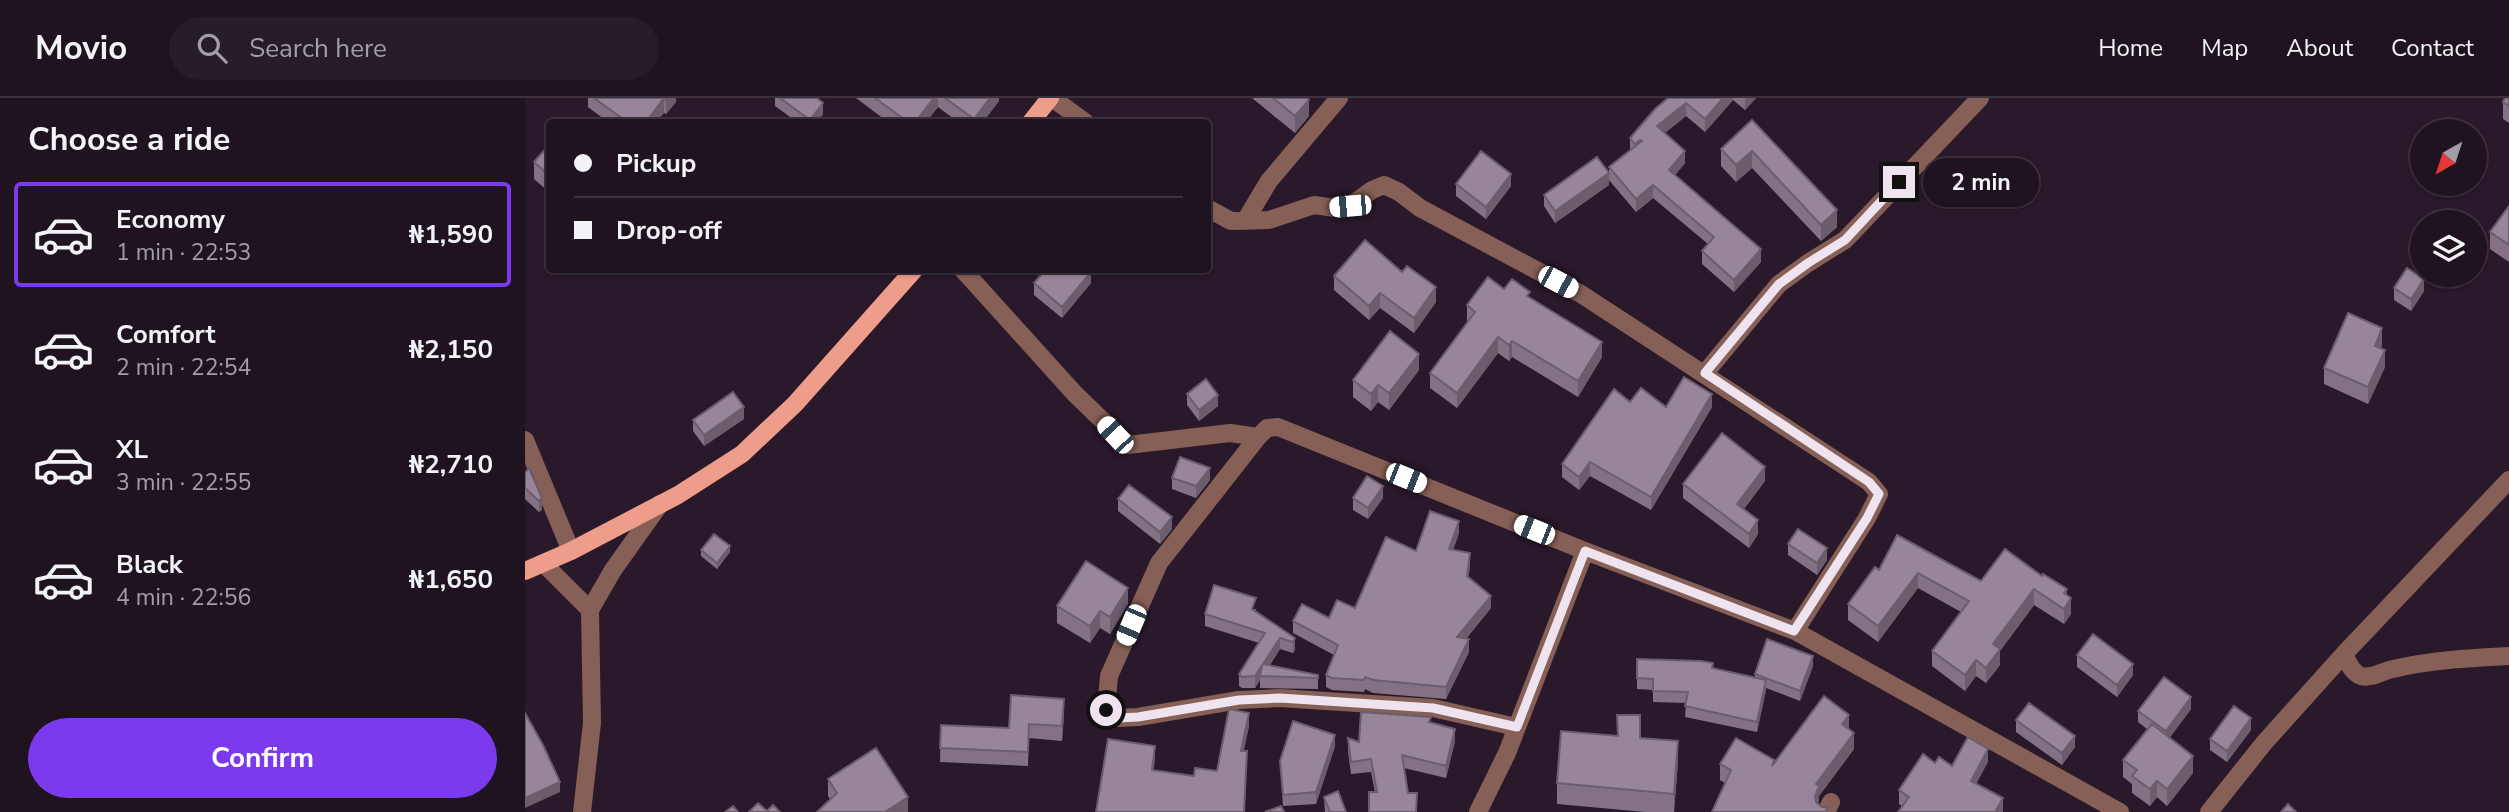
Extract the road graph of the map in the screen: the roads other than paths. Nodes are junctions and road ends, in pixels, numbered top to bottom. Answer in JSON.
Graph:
{"nodes":[{"id":1,"x":1051,"y":98,"type":"edge"},
{"id":2,"x":1339,"y":98,"type":"edge"},
{"id":3,"x":1980,"y":98,"type":"edge"},
{"id":4,"x":1034,"y":119,"type":"edge"},
{"id":5,"x":1081,"y":119,"type":"edge"},
{"id":6,"x":1211,"y":210,"type":"edge"},
{"id":7,"x":1245,"y":221,"type":"junction"},
{"id":8,"x":911,"y":273,"type":"edge"},
{"id":9,"x":967,"y":273,"type":"edge"},
{"id":10,"x":1705,"y":373,"type":"junction"},
{"id":11,"x":1258,"y":437,"type":"junction"},
{"id":12,"x":525,"y":440,"type":"edge"},
{"id":13,"x":2509,"y":480,"type":"edge"},
{"id":14,"x":660,"y":504,"type":"junction"},
{"id":15,"x":571,"y":551,"type":"junction"},
{"id":16,"x":1585,"y":551,"type":"junction"},
{"id":17,"x":544,"y":564,"type":"junction"},
{"id":18,"x":525,"y":571,"type":"edge"},
{"id":19,"x":590,"y":610,"type":"junction"},
{"id":20,"x":1794,"y":631,"type":"junction"},
{"id":21,"x":2344,"y":654,"type":"junction"},
{"id":22,"x":2509,"y":656,"type":"edge"},
{"id":23,"x":1517,"y":727,"type":"junction"},
{"id":24,"x":582,"y":812,"type":"edge"},
{"id":25,"x":1478,"y":812,"type":"edge"},
{"id":26,"x":2120,"y":812,"type":"edge"},
{"id":27,"x":2209,"y":812,"type":"edge"}],
"edges":[{"from":1,"to":4,"type":"main road"},
{"from":1,"to":5,"type":"street"},
{"from":2,"to":7,"type":"street"},
{"from":3,"to":10,"type":"street"},
{"from":6,"to":7,"type":"street"},
{"from":7,"to":10,"type":"street"},
{"from":8,"to":14,"type":"main road"},
{"from":9,"to":11,"type":"street"},
{"from":10,"to":20,"type":"street"},
{"from":11,"to":16,"type":"street"},
{"from":11,"to":23,"type":"street"},
{"from":12,"to":15,"type":"street"},
{"from":13,"to":21,"type":"street"},
{"from":14,"to":15,"type":"main road"},
{"from":14,"to":19,"type":"street"},
{"from":15,"to":17,"type":"main road"},
{"from":16,"to":20,"type":"street"},
{"from":16,"to":23,"type":"street"},
{"from":17,"to":18,"type":"main road"},
{"from":17,"to":19,"type":"street"},
{"from":19,"to":24,"type":"street"},
{"from":20,"to":26,"type":"street"},
{"from":21,"to":22,"type":"street"},
{"from":21,"to":27,"type":"street"},
{"from":23,"to":25,"type":"street"}]}
